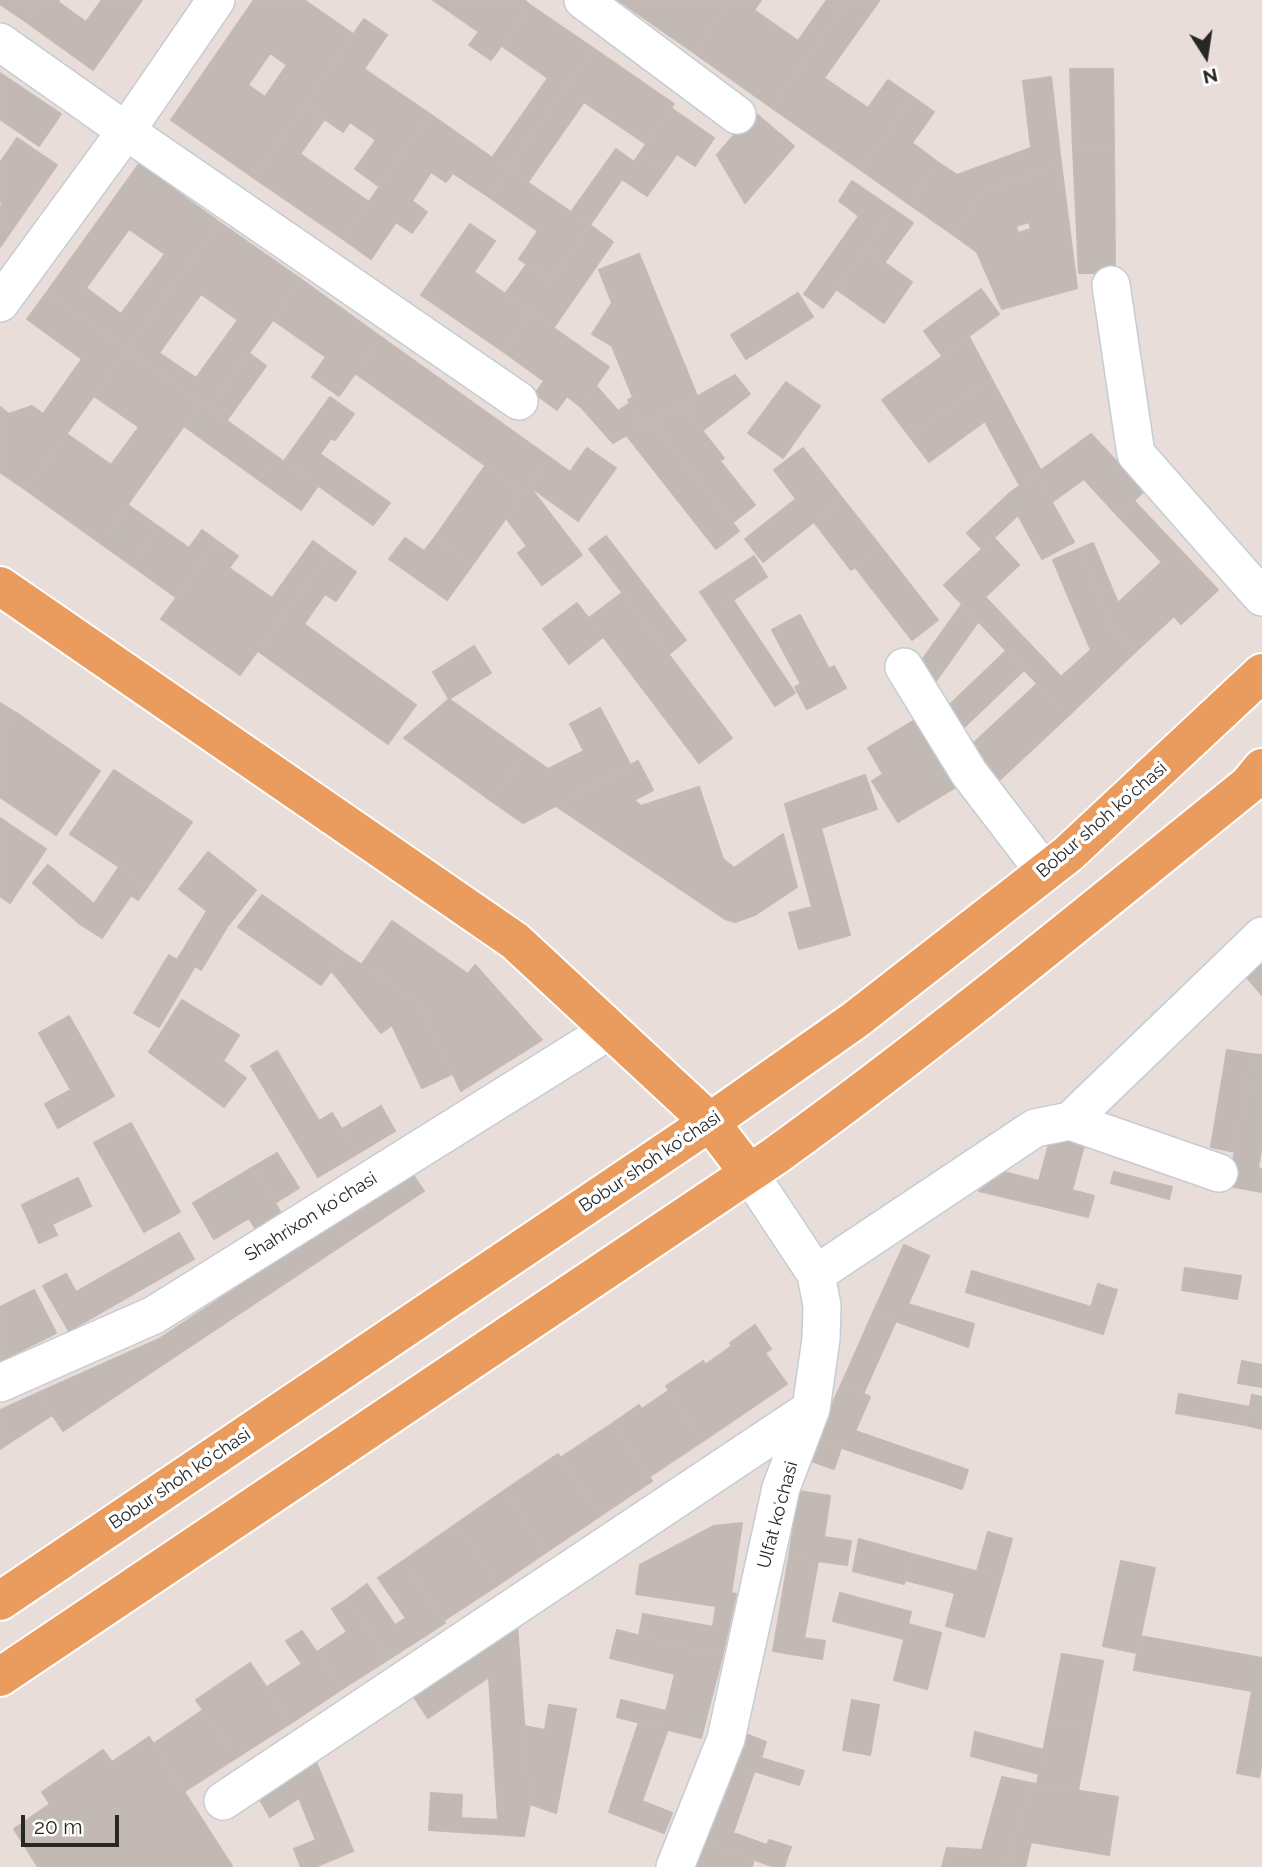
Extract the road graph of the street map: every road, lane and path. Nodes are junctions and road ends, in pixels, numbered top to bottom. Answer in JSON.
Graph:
{"nodes":[{"id":1,"x":216,"y":0,"type":"edge"},
{"id":2,"x":583,"y":0,"type":"edge"},
{"id":3,"x":0,"y":42,"type":"edge"},
{"id":4,"x":737,"y":114,"type":"dead end"},
{"id":5,"x":125,"y":131,"type":"junction"},
{"id":6,"x":1111,"y":285,"type":"dead end"},
{"id":7,"x":0,"y":303,"type":"edge"},
{"id":8,"x":519,"y":401,"type":"dead end"},
{"id":9,"x":1,"y":589,"type":"edge"},
{"id":10,"x":1262,"y":597,"type":"edge"},
{"id":11,"x":904,"y":667,"type":"dead end"},
{"id":12,"x":1262,"y":673,"type":"edge"},
{"id":13,"x":1257,"y":779,"type":"edge"},
{"id":14,"x":1044,"y":872,"type":"junction"},
{"id":15,"x":1262,"y":936,"type":"edge"},
{"id":16,"x":610,"y":1030,"type":"junction"},
{"id":17,"x":1070,"y":1121,"type":"junction"},
{"id":18,"x":710,"y":1122,"type":"junction"},
{"id":19,"x":749,"y":1173,"type":"junction"},
{"id":20,"x":1219,"y":1173,"type":"dead end"},
{"id":21,"x":816,"y":1274,"type":"junction"},
{"id":22,"x":0,"y":1383,"type":"edge"},
{"id":23,"x":811,"y":1409,"type":"junction"},
{"id":24,"x":0,"y":1601,"type":"edge"},
{"id":25,"x":0,"y":1677,"type":"edge"},
{"id":26,"x":223,"y":1801,"type":"dead end"},
{"id":27,"x":675,"y":1867,"type":"edge"}],
"edges":[{"from":1,"to":5,"type":"street"},
{"from":2,"to":4,"type":"street"},
{"from":3,"to":5,"type":"street"},
{"from":5,"to":7,"type":"street"},
{"from":5,"to":8,"type":"street"},
{"from":6,"to":10,"type":"street"},
{"from":9,"to":16,"type":"main road"},
{"from":11,"to":14,"type":"street"},
{"from":12,"to":14,"type":"main road","name":"Bobur shoh koʻchasi"},
{"from":13,"to":19,"type":"main road"},
{"from":14,"to":18,"type":"main road","name":"Bobur shoh koʻchasi"},
{"from":15,"to":17,"type":"street"},
{"from":16,"to":18,"type":"main road"},
{"from":16,"to":22,"type":"street","name":"Shahrixon koʻchasi"},
{"from":17,"to":20,"type":"street"},
{"from":17,"to":21,"type":"street"},
{"from":18,"to":19,"type":"main road"},
{"from":18,"to":24,"type":"main road","name":"Bobur shoh koʻchasi"},
{"from":19,"to":21,"type":"street","name":"Ulfat koʻchasi"},
{"from":19,"to":25,"type":"main road"},
{"from":21,"to":23,"type":"street","name":"Ulfat koʻchasi"},
{"from":23,"to":26,"type":"street"},
{"from":23,"to":27,"type":"street","name":"Ulfat koʻchasi"}]}
